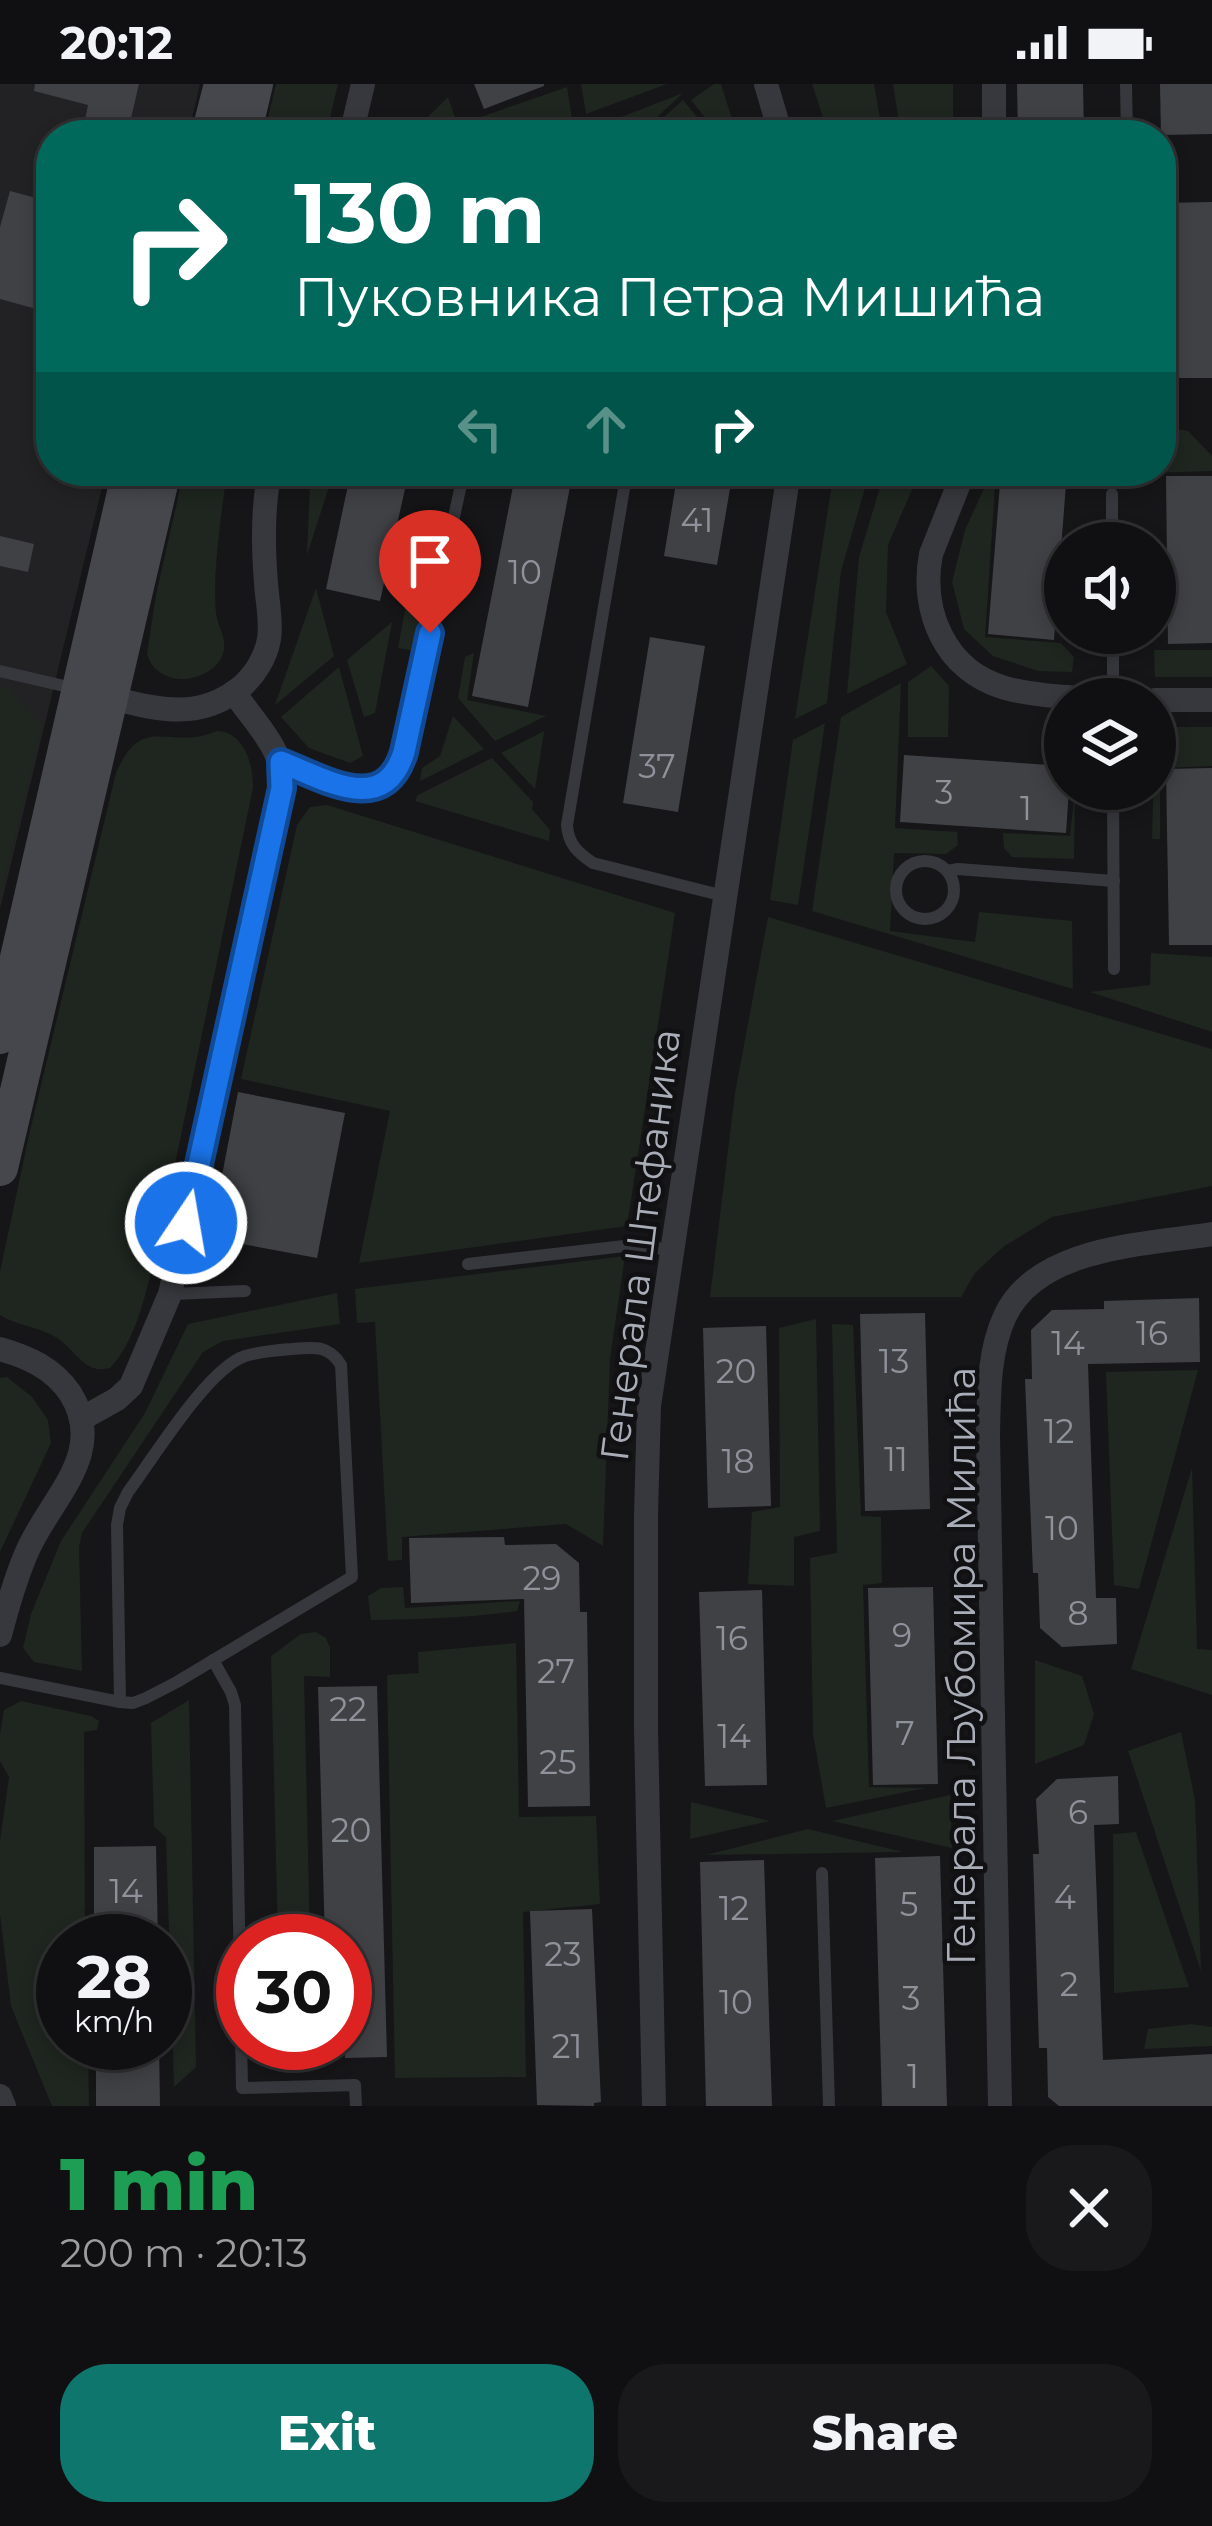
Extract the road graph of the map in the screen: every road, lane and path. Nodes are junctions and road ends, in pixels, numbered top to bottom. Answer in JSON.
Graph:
{"nodes":[{"id":1,"x":222,"y":84,"type":"edge"},
{"id":2,"x":255,"y":84,"type":"edge"},
{"id":3,"x":363,"y":84,"type":"edge"},
{"id":4,"x":766,"y":84,"type":"edge"},
{"id":5,"x":994,"y":84,"type":"edge"},
{"id":6,"x":1126,"y":84,"type":"edge"},
{"id":7,"x":213,"y":120,"type":"edge"},
{"id":8,"x":247,"y":120,"type":"edge"},
{"id":9,"x":355,"y":120,"type":"edge"},
{"id":10,"x":777,"y":120,"type":"edge"},
{"id":11,"x":994,"y":120,"type":"edge"},
{"id":12,"x":1126,"y":120,"type":"edge"},
{"id":13,"x":128,"y":486,"type":"edge"},
{"id":14,"x":158,"y":486,"type":"edge"},
{"id":15,"x":268,"y":486,"type":"edge"},
{"id":16,"x":461,"y":486,"type":"edge"},
{"id":17,"x":624,"y":486,"type":"edge"},
{"id":18,"x":787,"y":486,"type":"edge"},
{"id":19,"x":958,"y":486,"type":"edge"},
{"id":20,"x":1112,"y":494,"type":"dead end"},
{"id":21,"x":1112,"y":522,"type":"edge"},
{"id":22,"x":0,"y":671,"type":"edge"},
{"id":23,"x":234,"y":692,"type":"junction"},
{"id":24,"x":94,"y":694,"type":"junction"},
{"id":25,"x":1044,"y":695,"type":"edge"},
{"id":26,"x":1176,"y":700,"type":"edge"},
{"id":27,"x":1212,"y":700,"type":"edge"},
{"id":28,"x":281,"y":762,"type":"junction"},
{"id":29,"x":1114,"y":810,"type":"edge"},
{"id":30,"x":947,"y":872,"type":"junction"},
{"id":31,"x":1114,"y":880,"type":"junction"},
{"id":32,"x":724,"y":896,"type":"junction"},
{"id":33,"x":1114,"y":969,"type":"dead end"},
{"id":34,"x":5,"y":997,"type":"edge"},
{"id":35,"x":0,"y":1036,"type":"edge"},
{"id":36,"x":0,"y":1168,"type":"edge"},
{"id":37,"x":1212,"y":1234,"type":"edge"},
{"id":38,"x":671,"y":1250,"type":"junction"},
{"id":39,"x":468,"y":1264,"type":"dead end"},
{"id":40,"x":245,"y":1291,"type":"dead end"},
{"id":41,"x":170,"y":1294,"type":"junction"},
{"id":42,"x":0,"y":1349,"type":"edge"},
{"id":43,"x":82,"y":1418,"type":"junction"},
{"id":44,"x":0,"y":1635,"type":"edge"},
{"id":45,"x":213,"y":1660,"type":"junction"},
{"id":46,"x":0,"y":1678,"type":"edge"},
{"id":47,"x":120,"y":1702,"type":"junction"},
{"id":48,"x":822,"y":1873,"type":"dead end"},
{"id":49,"x":0,"y":2096,"type":"edge"},
{"id":50,"x":4,"y":2106,"type":"edge"},
{"id":51,"x":356,"y":2106,"type":"edge"},
{"id":52,"x":654,"y":2106,"type":"edge"},
{"id":53,"x":829,"y":2106,"type":"edge"},
{"id":54,"x":1000,"y":2106,"type":"edge"}],
"edges":[{"from":1,"to":7,"type":"street"},
{"from":2,"to":8,"type":"street"},
{"from":3,"to":9,"type":"street"},
{"from":4,"to":10,"type":"street"},
{"from":5,"to":11,"type":"street"},
{"from":6,"to":12,"type":"lane"},
{"from":13,"to":24,"type":"street"},
{"from":14,"to":24,"type":"street"},
{"from":15,"to":23,"type":"street"},
{"from":16,"to":28,"type":"lane"},
{"from":17,"to":32,"type":"lane"},
{"from":18,"to":32,"type":"street","name":"Генерала Штефаника"},
{"from":19,"to":25,"type":"street"},
{"from":20,"to":21,"type":"lane"},
{"from":22,"to":24,"type":"lane"},
{"from":23,"to":24,"type":"street"},
{"from":23,"to":28,"type":"street"},
{"from":24,"to":34,"type":"street"},
{"from":24,"to":36,"type":"street"},
{"from":26,"to":27,"type":"street"},
{"from":28,"to":41,"type":"street"},
{"from":29,"to":31,"type":"lane"},
{"from":30,"to":30,"type":"lane"},
{"from":30,"to":31,"type":"lane"},
{"from":31,"to":33,"type":"lane"},
{"from":32,"to":38,"type":"street","name":"Генерала Штефаника"},
{"from":34,"to":35,"type":"street"},
{"from":37,"to":54,"type":"street","name":"Генерала Љубомира Милића"},
{"from":38,"to":39,"type":"lane"},
{"from":38,"to":52,"type":"street","name":"Генерала Штефаника"},
{"from":40,"to":41,"type":"lane"},
{"from":41,"to":43,"type":"street"},
{"from":42,"to":43,"type":"street"},
{"from":43,"to":44,"type":"street"},
{"from":45,"to":47,"type":"lane"},
{"from":45,"to":47,"type":"lane"},
{"from":45,"to":51,"type":"lane"},
{"from":46,"to":47,"type":"lane"},
{"from":48,"to":53,"type":"lane"},
{"from":49,"to":50,"type":"street"}]}
